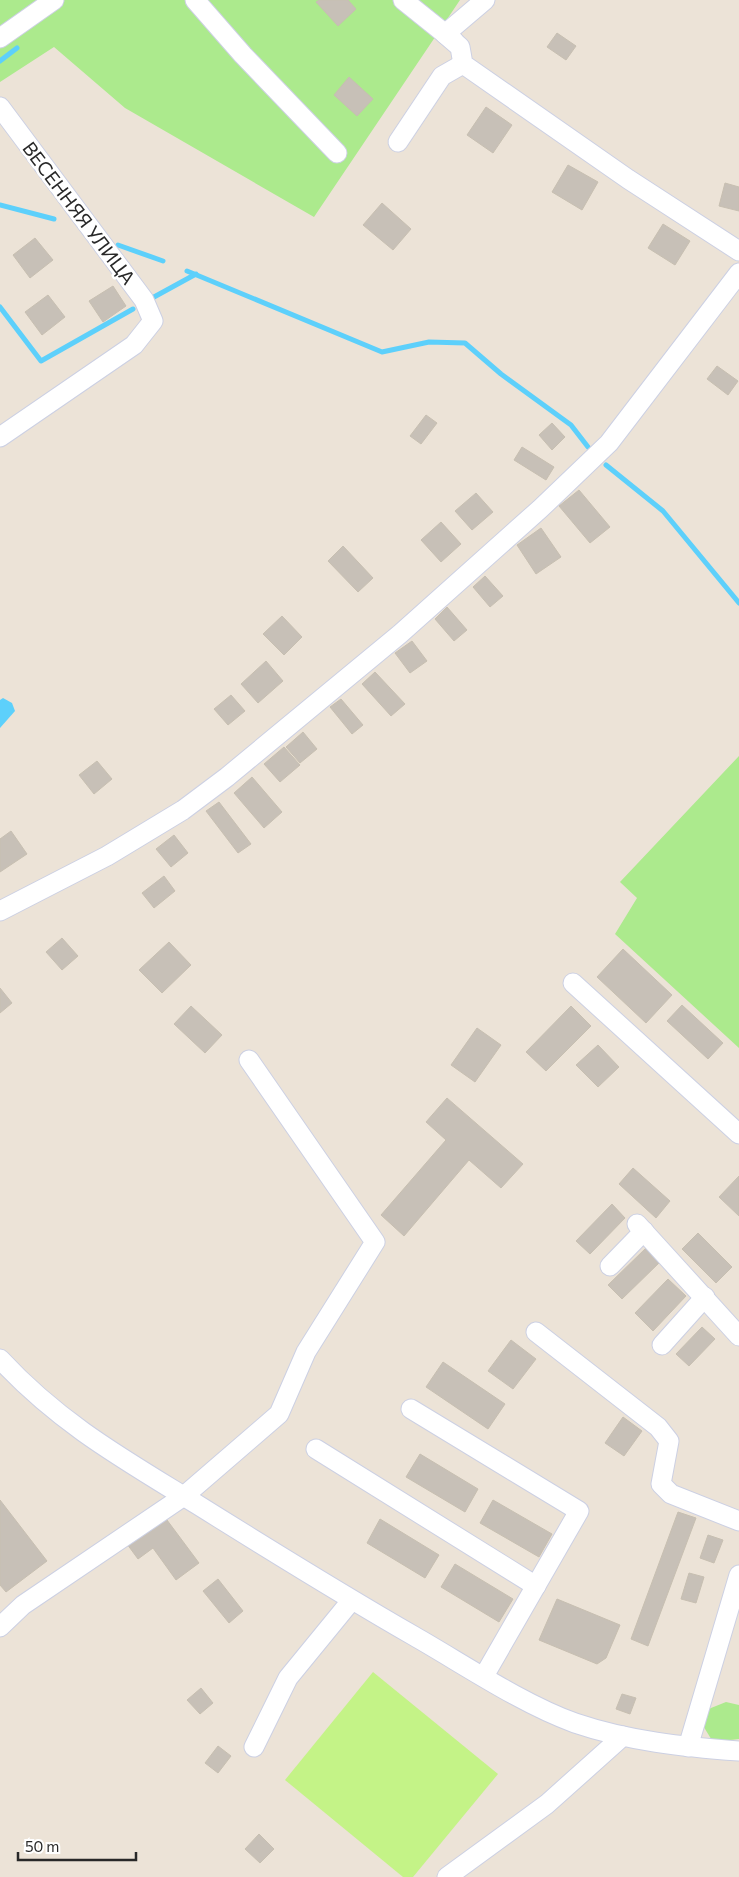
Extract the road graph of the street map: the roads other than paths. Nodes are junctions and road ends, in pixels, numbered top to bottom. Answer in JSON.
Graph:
{"nodes":[{"id":1,"x":54,"y":0,"type":"edge"},
{"id":2,"x":195,"y":0,"type":"edge"},
{"id":3,"x":403,"y":0,"type":"edge"},
{"id":4,"x":485,"y":0,"type":"edge"},
{"id":5,"x":445,"y":34,"type":"junction"},
{"id":6,"x":0,"y":38,"type":"edge"},
{"id":7,"x":463,"y":64,"type":"junction"},
{"id":8,"x":0,"y":107,"type":"edge"},
{"id":9,"x":398,"y":142,"type":"dead end"},
{"id":10,"x":337,"y":153,"type":"dead end"},
{"id":11,"x":739,"y":251,"type":"edge"},
{"id":12,"x":739,"y":273,"type":"edge"},
{"id":13,"x":0,"y":437,"type":"edge"},
{"id":14,"x":0,"y":911,"type":"edge"},
{"id":15,"x":574,"y":982,"type":"dead end"},
{"id":16,"x":249,"y":1060,"type":"dead end"},
{"id":17,"x":739,"y":1134,"type":"edge"},
{"id":18,"x":610,"y":1266,"type":"dead end"},
{"id":19,"x":705,"y":1296,"type":"junction"},
{"id":20,"x":536,"y":1332,"type":"dead end"},
{"id":21,"x":739,"y":1336,"type":"edge"},
{"id":22,"x":662,"y":1345,"type":"dead end"},
{"id":23,"x":0,"y":1359,"type":"edge"},
{"id":24,"x":411,"y":1409,"type":"dead end"},
{"id":25,"x":316,"y":1449,"type":"dead end"},
{"id":26,"x":184,"y":1496,"type":"junction"},
{"id":27,"x":739,"y":1521,"type":"edge"},
{"id":28,"x":739,"y":1575,"type":"edge"},
{"id":29,"x":536,"y":1586,"type":"junction"},
{"id":30,"x":351,"y":1600,"type":"junction"},
{"id":31,"x":0,"y":1627,"type":"edge"},
{"id":32,"x":484,"y":1676,"type":"junction"},
{"id":33,"x":623,"y":1736,"type":"junction"},
{"id":34,"x":254,"y":1747,"type":"dead end"},
{"id":35,"x":688,"y":1747,"type":"junction"},
{"id":36,"x":739,"y":1751,"type":"edge"},
{"id":37,"x":447,"y":1877,"type":"edge"}],
"edges":[{"from":1,"to":6,"type":"street"},
{"from":2,"to":10,"type":"street"},
{"from":3,"to":5,"type":"street"},
{"from":4,"to":5,"type":"street"},
{"from":5,"to":7,"type":"street"},
{"from":7,"to":9,"type":"street"},
{"from":7,"to":11,"type":"street"},
{"from":8,"to":13,"type":"street","name":"ВЕСЕННЯЯ УЛИЦА"},
{"from":12,"to":14,"type":"street"},
{"from":15,"to":17,"type":"street"},
{"from":16,"to":26,"type":"street"},
{"from":18,"to":19,"type":"street"},
{"from":19,"to":21,"type":"street"},
{"from":19,"to":22,"type":"street"},
{"from":20,"to":27,"type":"street"},
{"from":23,"to":26,"type":"street"},
{"from":24,"to":29,"type":"street"},
{"from":25,"to":29,"type":"street"},
{"from":26,"to":30,"type":"street"},
{"from":26,"to":31,"type":"street"},
{"from":28,"to":35,"type":"street"},
{"from":29,"to":32,"type":"street"},
{"from":30,"to":32,"type":"street"},
{"from":30,"to":34,"type":"street"},
{"from":32,"to":33,"type":"street"},
{"from":33,"to":35,"type":"street"},
{"from":33,"to":37,"type":"street"},
{"from":35,"to":36,"type":"street"}]}
